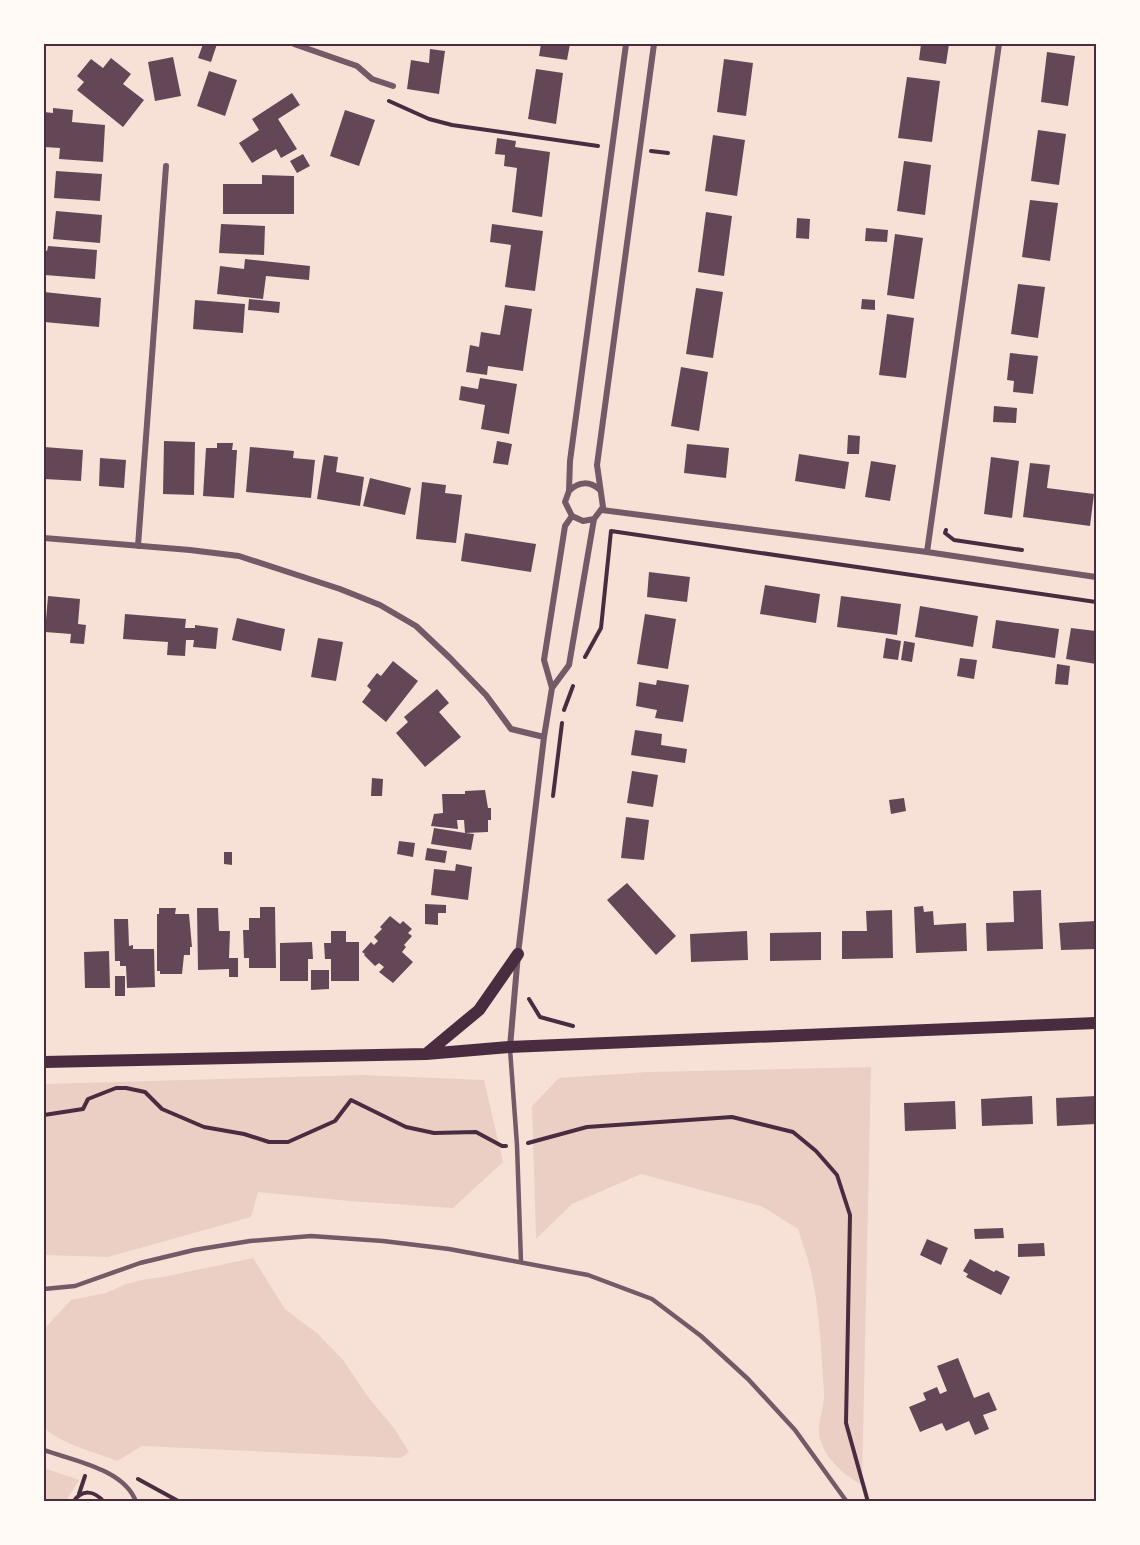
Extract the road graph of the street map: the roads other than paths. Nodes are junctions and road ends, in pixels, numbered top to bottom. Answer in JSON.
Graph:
{"nodes":[{"id":1,"x":294,"y":44,"type":"edge"},
{"id":2,"x":627,"y":44,"type":"edge"},
{"id":3,"x":654,"y":44,"type":"edge"},
{"id":4,"x":999,"y":44,"type":"edge"},
{"id":5,"x":393,"y":86,"type":"dead end"},
{"id":6,"x":166,"y":166,"type":"dead end"},
{"id":7,"x":600,"y":490,"type":"junction"},
{"id":8,"x":569,"y":491,"type":"junction"},
{"id":9,"x":602,"y":510,"type":"junction"},
{"id":10,"x":572,"y":516,"type":"junction"},
{"id":11,"x":594,"y":519,"type":"junction"},
{"id":12,"x":44,"y":538,"type":"edge"},
{"id":13,"x":138,"y":546,"type":"junction"},
{"id":14,"x":927,"y":552,"type":"junction"},
{"id":15,"x":1096,"y":577,"type":"edge"},
{"id":16,"x":552,"y":688,"type":"junction"},
{"id":17,"x":544,"y":737,"type":"junction"},
{"id":18,"x":519,"y":954,"type":"junction"},
{"id":19,"x":1096,"y":1023,"type":"edge"},
{"id":20,"x":510,"y":1047,"type":"junction"},
{"id":21,"x":426,"y":1054,"type":"junction"},
{"id":22,"x":44,"y":1062,"type":"edge"},
{"id":23,"x":521,"y":1262,"type":"junction"},
{"id":24,"x":44,"y":1289,"type":"edge"},
{"id":25,"x":44,"y":1450,"type":"edge"},
{"id":26,"x":136,"y":1502,"type":"edge"},
{"id":27,"x":847,"y":1502,"type":"edge"}],
"edges":[{"from":1,"to":5,"type":"street"},
{"from":2,"to":8,"type":"street"},
{"from":3,"to":7,"type":"street"},
{"from":4,"to":14,"type":"street"},
{"from":6,"to":13,"type":"street"},
{"from":7,"to":8,"type":"street"},
{"from":7,"to":9,"type":"street"},
{"from":8,"to":10,"type":"street"},
{"from":9,"to":11,"type":"street"},
{"from":9,"to":14,"type":"street"},
{"from":10,"to":11,"type":"street"},
{"from":10,"to":16,"type":"street"},
{"from":11,"to":16,"type":"street"},
{"from":12,"to":13,"type":"street"},
{"from":13,"to":17,"type":"street"},
{"from":14,"to":15,"type":"street"},
{"from":16,"to":17,"type":"street"},
{"from":17,"to":18,"type":"street"},
{"from":18,"to":20,"type":"street"},
{"from":18,"to":21,"type":"main road"},
{"from":19,"to":20,"type":"main road"},
{"from":20,"to":21,"type":"main road"},
{"from":20,"to":23,"type":"lane"},
{"from":21,"to":22,"type":"main road"},
{"from":23,"to":24,"type":"lane"},
{"from":23,"to":27,"type":"lane"},
{"from":25,"to":26,"type":"lane"}]}
